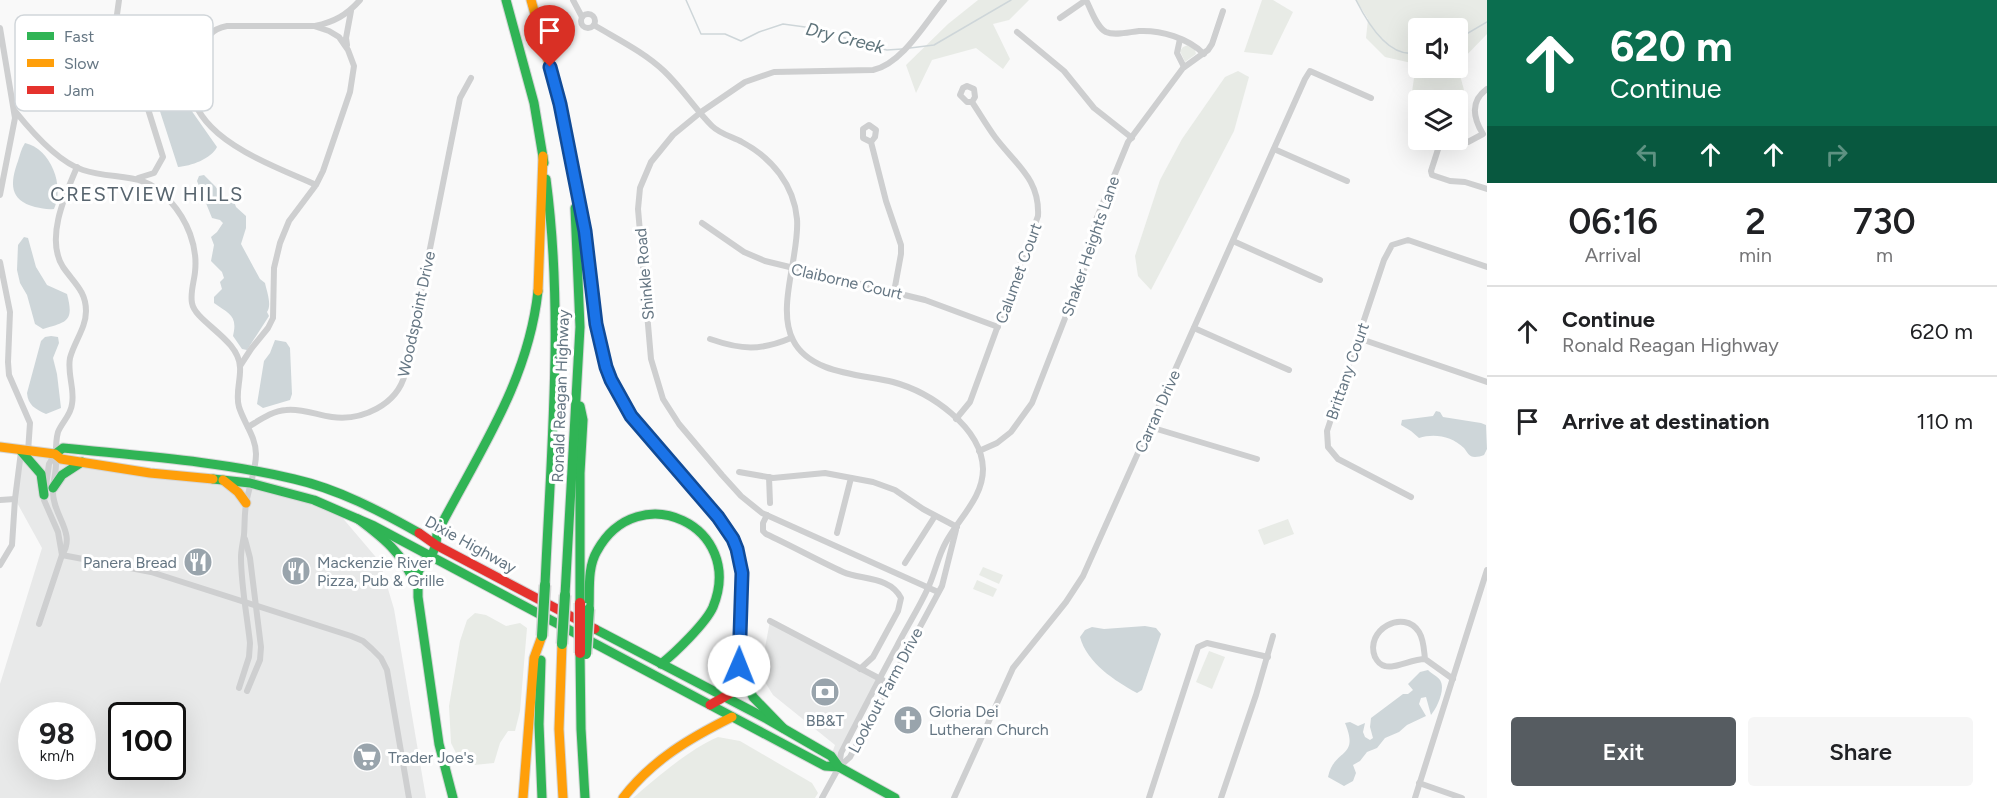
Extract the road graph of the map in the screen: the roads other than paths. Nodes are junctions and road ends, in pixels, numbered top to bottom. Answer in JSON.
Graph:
{"nodes":[{"id":1,"x":118,"y":0,"type":"edge"},
{"id":2,"x":360,"y":0,"type":"edge"},
{"id":3,"x":506,"y":0,"type":"edge"},
{"id":4,"x":531,"y":0,"type":"edge"},
{"id":5,"x":573,"y":0,"type":"edge"},
{"id":6,"x":944,"y":0,"type":"edge"},
{"id":7,"x":351,"y":11,"type":"junction"},
{"id":8,"x":1223,"y":11,"type":"dead end"},
{"id":9,"x":116,"y":15,"type":"edge"},
{"id":10,"x":1060,"y":18,"type":"dead end"},
{"id":11,"x":314,"y":26,"type":"junction"},
{"id":12,"x":0,"y":28,"type":"edge"},
{"id":13,"x":213,"y":30,"type":"edge"},
{"id":14,"x":1017,"y":32,"type":"dead end"},
{"id":15,"x":1180,"y":39,"type":"junction"},
{"id":16,"x":348,"y":50,"type":"junction"},
{"id":17,"x":1204,"y":54,"type":"junction"},
{"id":18,"x":1184,"y":67,"type":"junction"},
{"id":19,"x":471,"y":78,"type":"dead end"},
{"id":20,"x":1487,"y":89,"type":"edge"},
{"id":21,"x":1371,"y":98,"type":"dead end"},
{"id":22,"x":972,"y":102,"type":"dead end"},
{"id":23,"x":15,"y":111,"type":"junction"},
{"id":24,"x":149,"y":111,"type":"edge"},
{"id":25,"x":199,"y":111,"type":"edge"},
{"id":26,"x":700,"y":112,"type":"junction"},
{"id":27,"x":1132,"y":138,"type":"junction"},
{"id":28,"x":871,"y":142,"type":"dead end"},
{"id":29,"x":1468,"y":142,"type":"edge"},
{"id":30,"x":1274,"y":148,"type":"junction"},
{"id":31,"x":1438,"y":150,"type":"edge"},
{"id":32,"x":543,"y":156,"type":"junction"},
{"id":33,"x":570,"y":161,"type":"junction"},
{"id":34,"x":77,"y":167,"type":"junction"},
{"id":35,"x":154,"y":172,"type":"junction"},
{"id":36,"x":138,"y":178,"type":"junction"},
{"id":37,"x":1347,"y":181,"type":"dead end"},
{"id":38,"x":316,"y":185,"type":"junction"},
{"id":39,"x":155,"y":187,"type":"junction"},
{"id":40,"x":1487,"y":189,"type":"edge"},
{"id":41,"x":0,"y":195,"type":"edge"},
{"id":42,"x":702,"y":223,"type":"dead end"},
{"id":43,"x":1233,"y":241,"type":"junction"},
{"id":44,"x":0,"y":262,"type":"edge"},
{"id":45,"x":1487,"y":267,"type":"edge"},
{"id":46,"x":792,"y":268,"type":"junction"},
{"id":47,"x":1320,"y":280,"type":"dead end"},
{"id":48,"x":894,"y":292,"type":"junction"},
{"id":49,"x":998,"y":327,"type":"junction"},
{"id":50,"x":1194,"y":328,"type":"junction"},
{"id":51,"x":791,"y":338,"type":"junction"},
{"id":52,"x":1358,"y":338,"type":"junction"},
{"id":53,"x":710,"y":339,"type":"dead end"},
{"id":54,"x":240,"y":366,"type":"junction"},
{"id":55,"x":1289,"y":370,"type":"dead end"},
{"id":56,"x":1487,"y":382,"type":"edge"},
{"id":57,"x":577,"y":392,"type":"junction"},
{"id":58,"x":956,"y":419,"type":"junction"},
{"id":59,"x":248,"y":427,"type":"junction"},
{"id":60,"x":1150,"y":427,"type":"junction"},
{"id":61,"x":0,"y":447,"type":"edge"},
{"id":62,"x":25,"y":451,"type":"junction"},
{"id":63,"x":980,"y":451,"type":"junction"},
{"id":64,"x":55,"y":454,"type":"junction"},
{"id":65,"x":1257,"y":459,"type":"dead end"},
{"id":66,"x":82,"y":462,"type":"junction"},
{"id":67,"x":254,"y":471,"type":"junction"},
{"id":68,"x":738,"y":472,"type":"dead end"},
{"id":69,"x":769,"y":477,"type":"junction"},
{"id":70,"x":851,"y":478,"type":"junction"},
{"id":71,"x":223,"y":480,"type":"junction"},
{"id":72,"x":250,"y":483,"type":"junction"},
{"id":73,"x":53,"y":488,"type":"junction"},
{"id":74,"x":44,"y":495,"type":"junction"},
{"id":75,"x":1411,"y":497,"type":"dead end"},
{"id":76,"x":15,"y":499,"type":"junction"},
{"id":77,"x":0,"y":500,"type":"edge"},
{"id":78,"x":246,"y":503,"type":"junction"},
{"id":79,"x":770,"y":503,"type":"dead end"},
{"id":80,"x":767,"y":515,"type":"junction"},
{"id":81,"x":935,"y":516,"type":"junction"},
{"id":82,"x":358,"y":519,"type":"junction"},
{"id":83,"x":957,"y":527,"type":"junction"},
{"id":84,"x":837,"y":533,"type":"dead end"},
{"id":85,"x":244,"y":534,"type":"junction"},
{"id":86,"x":436,"y":544,"type":"junction"},
{"id":87,"x":62,"y":555,"type":"junction"},
{"id":88,"x":431,"y":557,"type":"junction"},
{"id":89,"x":905,"y":563,"type":"dead end"},
{"id":90,"x":0,"y":565,"type":"edge"},
{"id":91,"x":1487,"y":570,"type":"edge"},
{"id":92,"x":928,"y":588,"type":"junction"},
{"id":93,"x":938,"y":592,"type":"junction"},
{"id":94,"x":418,"y":597,"type":"junction"},
{"id":95,"x":246,"y":601,"type":"junction"},
{"id":96,"x":255,"y":605,"type":"junction"},
{"id":97,"x":584,"y":606,"type":"junction"},
{"id":98,"x":770,"y":621,"type":"dead end"},
{"id":99,"x":39,"y":624,"type":"dead end"},
{"id":100,"x":542,"y":636,"type":"junction"},
{"id":101,"x":1273,"y":636,"type":"dead end"},
{"id":102,"x":1268,"y":657,"type":"junction"},
{"id":103,"x":1425,"y":659,"type":"junction"},
{"id":104,"x":661,"y":664,"type":"junction"},
{"id":105,"x":739,"y":666,"type":"junction"},
{"id":106,"x":860,"y":669,"type":"junction"},
{"id":107,"x":879,"y":678,"type":"junction"},
{"id":108,"x":1453,"y":680,"type":"junction"},
{"id":109,"x":890,"y":684,"type":"junction"},
{"id":110,"x":239,"y":688,"type":"dead end"},
{"id":111,"x":247,"y":691,"type":"dead end"},
{"id":112,"x":726,"y":697,"type":"junction"},
{"id":113,"x":710,"y":705,"type":"junction"},
{"id":114,"x":732,"y":717,"type":"junction"},
{"id":115,"x":783,"y":728,"type":"junction"},
{"id":116,"x":839,"y":767,"type":"junction"},
{"id":117,"x":1419,"y":783,"type":"junction"},
{"id":118,"x":881,"y":795,"type":"edge"},
{"id":119,"x":409,"y":798,"type":"edge"},
{"id":120,"x":453,"y":798,"type":"edge"},
{"id":121,"x":523,"y":798,"type":"edge"},
{"id":122,"x":542,"y":798,"type":"edge"},
{"id":123,"x":563,"y":798,"type":"edge"},
{"id":124,"x":585,"y":798,"type":"edge"},
{"id":125,"x":623,"y":798,"type":"edge"},
{"id":126,"x":822,"y":798,"type":"edge"},
{"id":127,"x":895,"y":798,"type":"edge"},
{"id":128,"x":954,"y":798,"type":"edge"},
{"id":129,"x":1149,"y":798,"type":"edge"},
{"id":130,"x":1221,"y":798,"type":"edge"},
{"id":131,"x":1415,"y":798,"type":"edge"},
{"id":132,"x":1462,"y":798,"type":"edge"}],
"edges":[{"from":1,"to":9,"type":"street"},
{"from":2,"to":7,"type":"street"},
{"from":3,"to":32,"type":"main road","name":"Ronald Reagan Highway"},
{"from":4,"to":33,"type":"main road","name":"Ronald Reagan Highway"},
{"from":5,"to":26,"type":"street"},
{"from":6,"to":26,"type":"street","name":"Shinkle Road"},
{"from":7,"to":11,"type":"street"},
{"from":7,"to":16,"type":"street"},
{"from":8,"to":17,"type":"street","name":"Shaker Heights Lane"},
{"from":10,"to":15,"type":"street"},
{"from":11,"to":13,"type":"street"},
{"from":11,"to":16,"type":"street"},
{"from":12,"to":23,"type":"street"},
{"from":14,"to":27,"type":"street"},
{"from":15,"to":17,"type":"street"},
{"from":15,"to":18,"type":"street"},
{"from":16,"to":38,"type":"street"},
{"from":17,"to":18,"type":"street","name":"Shaker Heights Lane"},
{"from":18,"to":27,"type":"street","name":"Shaker Heights Lane"},
{"from":19,"to":59,"type":"street","name":"Woodspoint Drive"},
{"from":20,"to":29,"type":"street"},
{"from":21,"to":30,"type":"street","name":"Carran Drive"},
{"from":22,"to":49,"type":"street","name":"Calumet Court"},
{"from":23,"to":34,"type":"street"},
{"from":23,"to":41,"type":"street"},
{"from":24,"to":35,"type":"street"},
{"from":25,"to":38,"type":"street"},
{"from":26,"to":46,"type":"street"},
{"from":26,"to":80,"type":"street","name":"Shinkle Road"},
{"from":27,"to":63,"type":"street","name":"Shaker Heights Lane"},
{"from":28,"to":48,"type":"street"},
{"from":30,"to":37,"type":"street"},
{"from":30,"to":43,"type":"street","name":"Carran Drive"},
{"from":31,"to":40,"type":"street"},
{"from":32,"to":86,"type":"main road"},
{"from":32,"to":100,"type":"main road","name":"Ronald Reagan Highway","bridge":true},
{"from":33,"to":57,"type":"main road","name":"Ronald Reagan Highway"},
{"from":33,"to":105,"type":"main road"},
{"from":34,"to":36,"type":"street"},
{"from":34,"to":64,"type":"street"},
{"from":35,"to":36,"type":"street"},
{"from":35,"to":39,"type":"street"},
{"from":36,"to":39,"type":"street"},
{"from":38,"to":54,"type":"street"},
{"from":39,"to":54,"type":"street"},
{"from":42,"to":46,"type":"street","name":"Claiborne Court"},
{"from":43,"to":47,"type":"street"},
{"from":43,"to":50,"type":"street","name":"Carran Drive"},
{"from":44,"to":62,"type":"street"},
{"from":45,"to":52,"type":"street","name":"Brittany Court"},
{"from":46,"to":48,"type":"street","name":"Claiborne Court"},
{"from":46,"to":51,"type":"street"},
{"from":48,"to":49,"type":"street","name":"Claiborne Court"},
{"from":49,"to":58,"type":"street","name":"Calumet Court"},
{"from":50,"to":55,"type":"street"},
{"from":50,"to":60,"type":"street","name":"Carran Drive"},
{"from":51,"to":53,"type":"street"},
{"from":51,"to":58,"type":"street"},
{"from":52,"to":56,"type":"street"},
{"from":52,"to":75,"type":"street","name":"Brittany Court"},
{"from":54,"to":59,"type":"street"},
{"from":57,"to":97,"type":"main road"},
{"from":57,"to":123,"type":"main road","name":"Ronald Reagan Highway","bridge":true},
{"from":58,"to":63,"type":"street"},
{"from":59,"to":67,"type":"street"},
{"from":60,"to":65,"type":"street"},
{"from":60,"to":128,"type":"street","name":"Carran Drive"},
{"from":61,"to":62,"type":"main road","name":"Dixie Highway"},
{"from":62,"to":64,"type":"main road","name":"Dixie Highway"},
{"from":62,"to":74,"type":"main road"},
{"from":62,"to":76,"type":"street"},
{"from":63,"to":83,"type":"street","name":"Lookout Farm Drive"},
{"from":64,"to":66,"type":"main road","name":"Dixie Highway"},
{"from":64,"to":67,"type":"main road","name":"Dixie Highway"},
{"from":64,"to":73,"type":"street"},
{"from":64,"to":74,"type":"street"},
{"from":66,"to":71,"type":"main road","name":"Dixie Highway"},
{"from":66,"to":73,"type":"main road"},
{"from":67,"to":72,"type":"street"},
{"from":67,"to":86,"type":"main road","name":"Dixie Highway"},
{"from":68,"to":69,"type":"street"},
{"from":69,"to":70,"type":"street"},
{"from":69,"to":79,"type":"street"},
{"from":70,"to":81,"type":"street"},
{"from":70,"to":84,"type":"street"},
{"from":71,"to":72,"type":"main road","name":"Dixie Highway"},
{"from":71,"to":78,"type":"main road"},
{"from":72,"to":78,"type":"street"},
{"from":72,"to":82,"type":"main road","name":"Dixie Highway"},
{"from":72,"to":86,"type":"main road"},
{"from":73,"to":87,"type":"street"},
{"from":74,"to":87,"type":"street"},
{"from":76,"to":77,"type":"street"},
{"from":76,"to":90,"type":"street"},
{"from":78,"to":85,"type":"street"},
{"from":80,"to":92,"type":"street","name":"Shinkle Road"},
{"from":80,"to":106,"type":"street"},
{"from":81,"to":83,"type":"street"},
{"from":81,"to":89,"type":"street"},
{"from":82,"to":88,"type":"main road","name":"Dixie Highway"},
{"from":82,"to":94,"type":"main road"},
{"from":83,"to":92,"type":"street","name":"Lookout Farm Drive"},
{"from":83,"to":93,"type":"street","name":"Lookout Farm Drive"},
{"from":85,"to":95,"type":"street"},
{"from":85,"to":96,"type":"street"},
{"from":86,"to":88,"type":"main road"},
{"from":86,"to":104,"type":"main road","name":"Dixie Highway"},
{"from":87,"to":95,"type":"street"},
{"from":87,"to":99,"type":"street"},
{"from":88,"to":94,"type":"main road"},
{"from":88,"to":113,"type":"main road","name":"Dixie Highway"},
{"from":91,"to":108,"type":"street"},
{"from":92,"to":93,"type":"street","name":"Shinkle Road"},
{"from":92,"to":107,"type":"street","name":"Lookout Farm Drive"},
{"from":93,"to":109,"type":"street","name":"Lookout Farm Drive"},
{"from":94,"to":120,"type":"main road"},
{"from":95,"to":96,"type":"street"},
{"from":95,"to":110,"type":"street"},
{"from":96,"to":111,"type":"street"},
{"from":96,"to":119,"type":"street"},
{"from":97,"to":104,"type":"main road"},
{"from":97,"to":124,"type":"main road","bridge":true},
{"from":98,"to":106,"type":"street"},
{"from":100,"to":121,"type":"main road"},
{"from":100,"to":122,"type":"main road","name":"Ronald Reagan Highway"},
{"from":101,"to":102,"type":"street"},
{"from":102,"to":129,"type":"street"},
{"from":102,"to":130,"type":"street"},
{"from":103,"to":103,"type":"street"},
{"from":103,"to":108,"type":"street"},
{"from":104,"to":112,"type":"main road","name":"Dixie Highway"},
{"from":105,"to":112,"type":"main road"},
{"from":105,"to":115,"type":"main road"},
{"from":106,"to":107,"type":"street"},
{"from":107,"to":109,"type":"street"},
{"from":107,"to":116,"type":"street","name":"Lookout Farm Drive"},
{"from":108,"to":117,"type":"street"},
{"from":109,"to":116,"type":"street","name":"Lookout Farm Drive"},
{"from":112,"to":113,"type":"main road"},
{"from":112,"to":115,"type":"main road","name":"Dixie Highway"},
{"from":113,"to":114,"type":"main road","name":"Dixie Highway"},
{"from":114,"to":116,"type":"main road","name":"Dixie Highway"},
{"from":114,"to":125,"type":"main road"},
{"from":115,"to":116,"type":"main road","name":"Dixie Highway"},
{"from":116,"to":118,"type":"main road","name":"Dixie Highway"},
{"from":116,"to":126,"type":"street"},
{"from":117,"to":131,"type":"street"},
{"from":117,"to":132,"type":"street"},
{"from":118,"to":127,"type":"main road","name":"Dixie Highway"}]}
